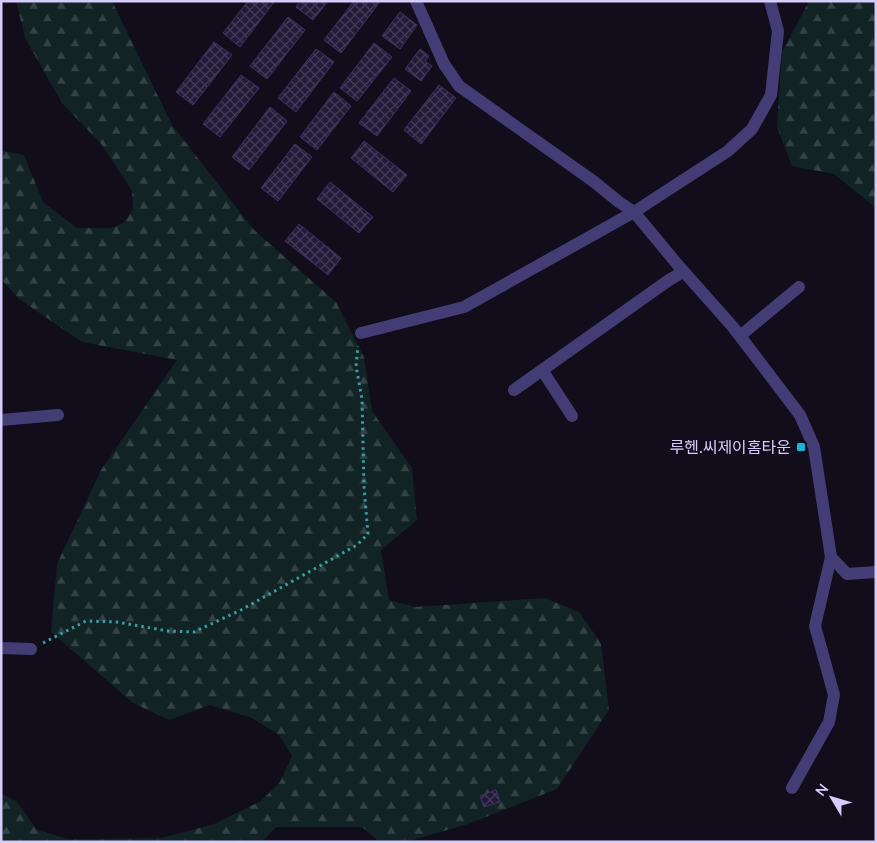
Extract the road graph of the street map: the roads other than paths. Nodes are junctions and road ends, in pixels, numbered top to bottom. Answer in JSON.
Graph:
{"nodes":[{"id":1,"x":416,"y":1,"type":"edge"},
{"id":2,"x":770,"y":1,"type":"edge"},
{"id":3,"x":634,"y":212,"type":"junction"},
{"id":4,"x":683,"y":272,"type":"junction"},
{"id":5,"x":799,"y":288,"type":"dead end"},
{"id":6,"x":360,"y":333,"type":"road end"},
{"id":7,"x":740,"y":336,"type":"junction"},
{"id":8,"x":542,"y":370,"type":"junction"},
{"id":9,"x":514,"y":390,"type":"dead end"},
{"id":10,"x":58,"y":415,"type":"dead end"},
{"id":11,"x":572,"y":416,"type":"dead end"},
{"id":12,"x":1,"y":420,"type":"edge"},
{"id":13,"x":832,"y":556,"type":"junction"},
{"id":14,"x":876,"y":572,"type":"edge"},
{"id":15,"x":1,"y":648,"type":"edge"},
{"id":16,"x":31,"y":649,"type":"road end"},
{"id":17,"x":792,"y":788,"type":"dead end"}],
"edges":[{"from":1,"to":3,"type":"street"},
{"from":2,"to":3,"type":"street"},
{"from":3,"to":4,"type":"street"},
{"from":3,"to":6,"type":"street"},
{"from":4,"to":7,"type":"street"},
{"from":4,"to":8,"type":"street"},
{"from":5,"to":7,"type":"street"},
{"from":7,"to":13,"type":"street"},
{"from":8,"to":9,"type":"street"},
{"from":8,"to":11,"type":"street"},
{"from":10,"to":12,"type":"street"},
{"from":13,"to":14,"type":"street"},
{"from":13,"to":17,"type":"street"},
{"from":15,"to":16,"type":"street"}]}
